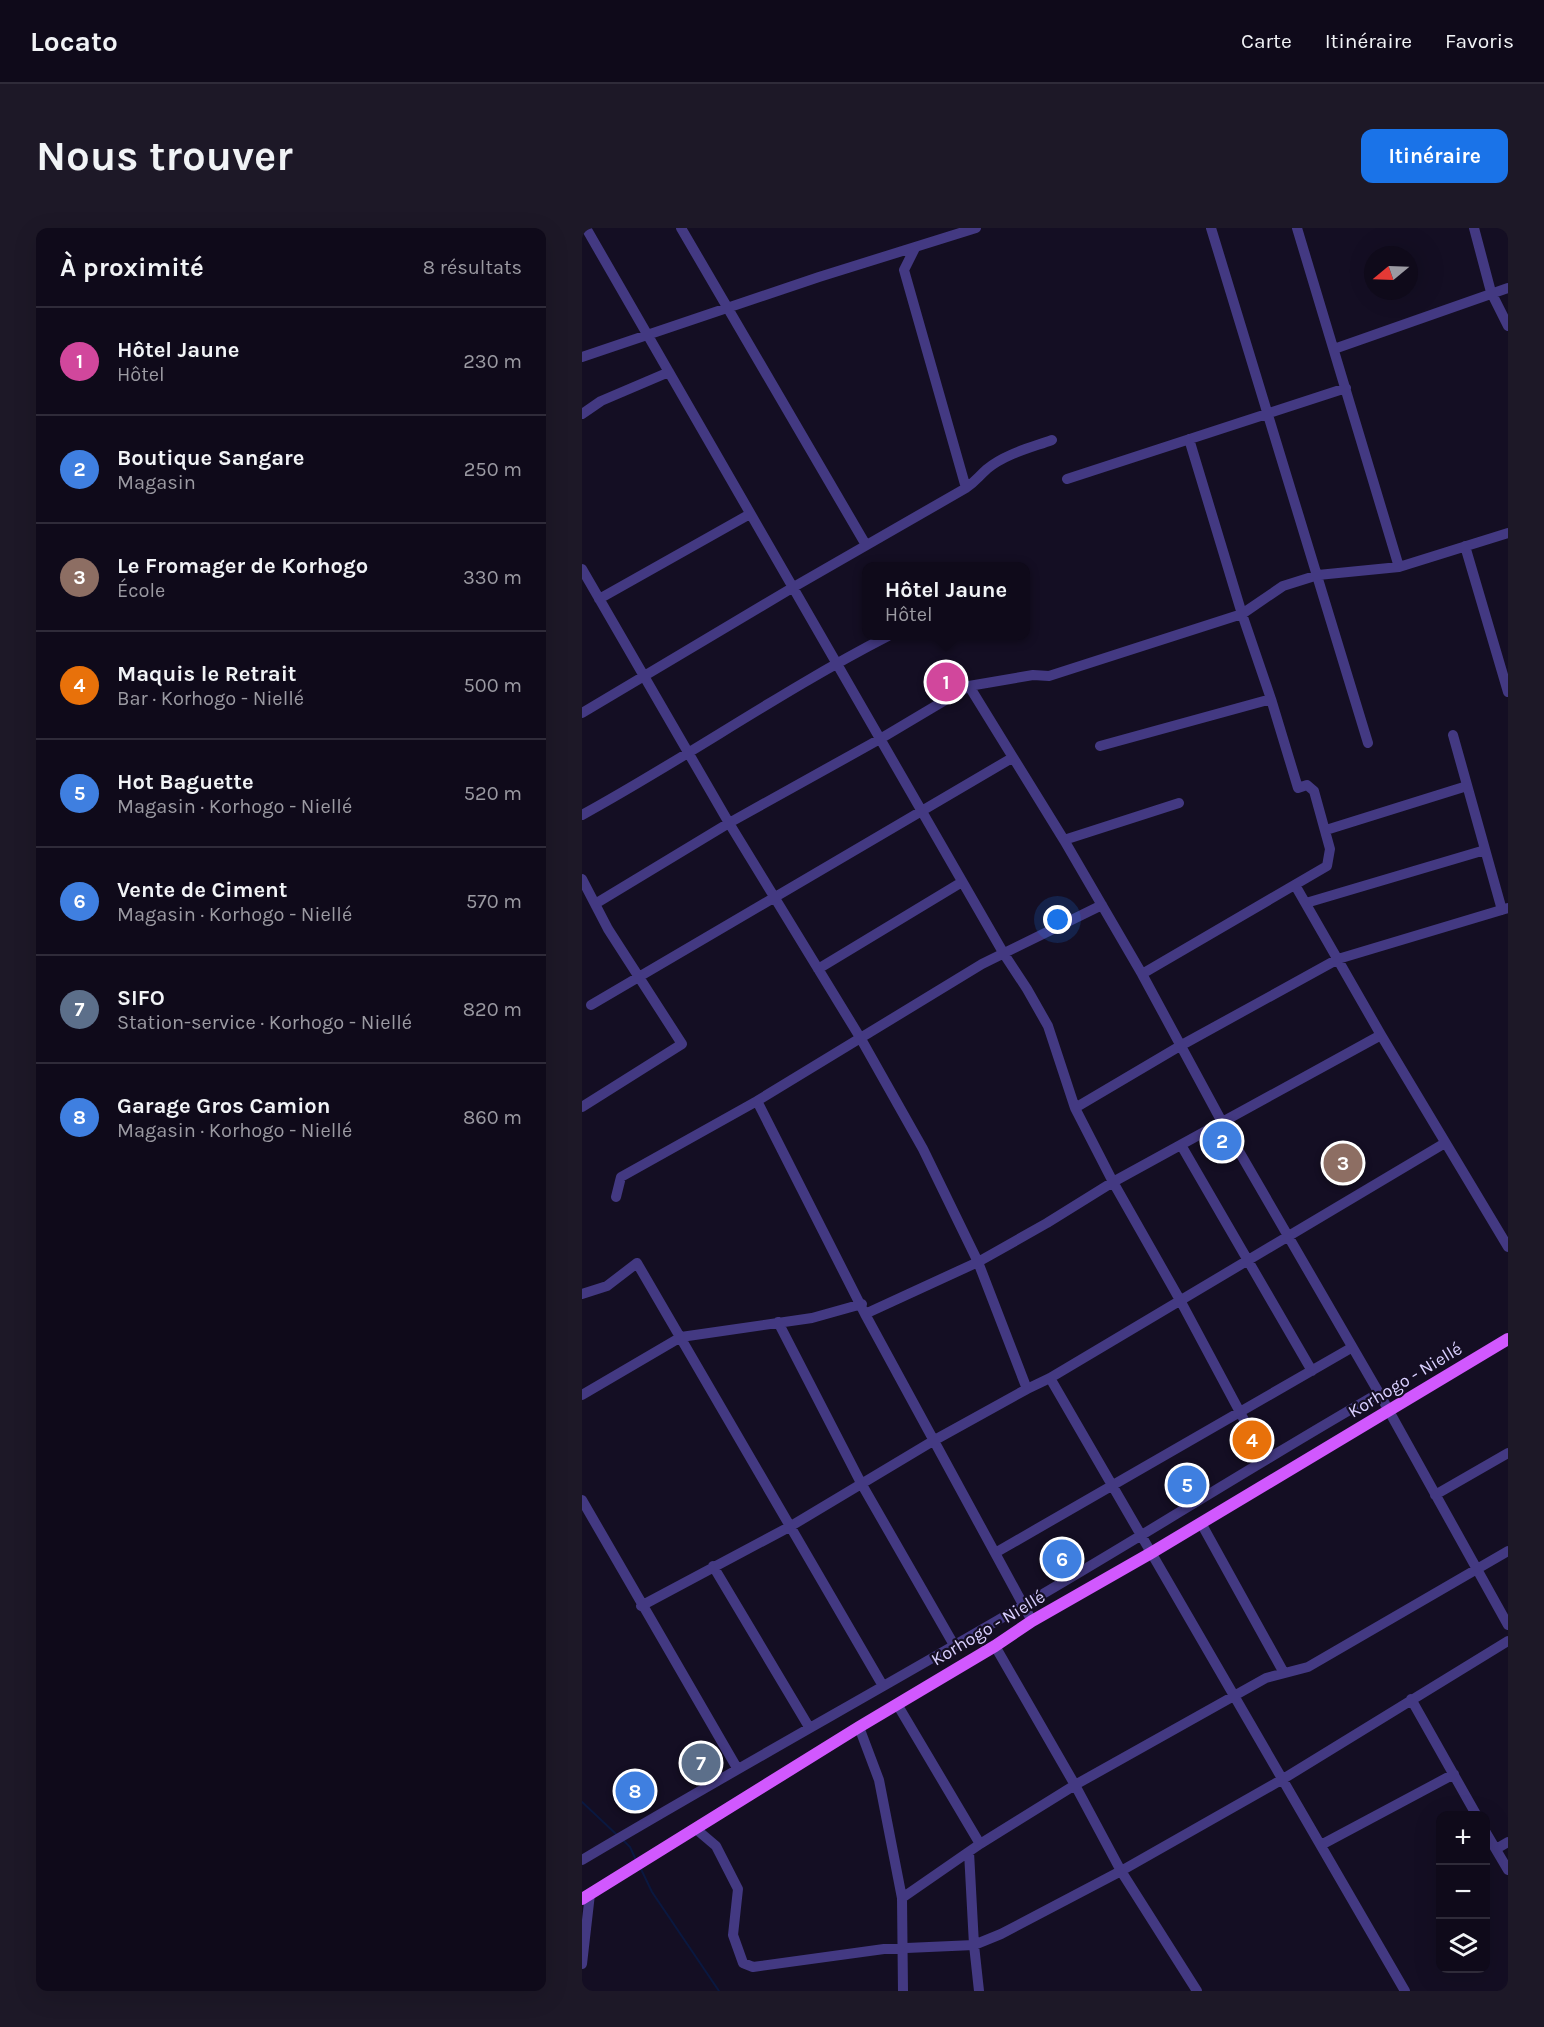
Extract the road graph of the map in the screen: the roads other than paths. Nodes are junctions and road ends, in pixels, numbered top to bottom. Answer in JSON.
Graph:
{"nodes":[{"id":1,"x":586,"y":228,"type":"edge"},
{"id":2,"x":681,"y":228,"type":"edge"},
{"id":3,"x":976,"y":228,"type":"edge"},
{"id":4,"x":1211,"y":228,"type":"edge"},
{"id":5,"x":1297,"y":228,"type":"edge"},
{"id":6,"x":1474,"y":228,"type":"edge"},
{"id":7,"x":915,"y":248,"type":"junction"},
{"id":8,"x":1508,"y":288,"type":"edge"},
{"id":9,"x":1491,"y":292,"type":"junction"},
{"id":10,"x":727,"y":308,"type":"junction"},
{"id":11,"x":1508,"y":326,"type":"edge"},
{"id":12,"x":647,"y":334,"type":"junction"},
{"id":13,"x":1334,"y":349,"type":"junction"},
{"id":14,"x":582,"y":357,"type":"edge"},
{"id":15,"x":669,"y":372,"type":"junction"},
{"id":16,"x":1346,"y":388,"type":"junction"},
{"id":17,"x":582,"y":414,"type":"edge"},
{"id":18,"x":1267,"y":414,"type":"junction"},
{"id":19,"x":1189,"y":439,"type":"junction"},
{"id":20,"x":1052,"y":440,"type":"dead end"},
{"id":21,"x":1067,"y":479,"type":"dead end"},
{"id":22,"x":966,"y":488,"type":"junction"},
{"id":23,"x":750,"y":514,"type":"junction"},
{"id":24,"x":1508,"y":533,"type":"edge"},
{"id":25,"x":866,"y":545,"type":"junction"},
{"id":26,"x":1465,"y":546,"type":"junction"},
{"id":27,"x":1399,"y":567,"type":"junction"},
{"id":28,"x":582,"y":569,"type":"edge"},
{"id":29,"x":1318,"y":575,"type":"junction"},
{"id":30,"x":792,"y":588,"type":"junction"},
{"id":31,"x":599,"y":599,"type":"junction"},
{"id":32,"x":1242,"y":614,"type":"junction"},
{"id":33,"x":880,"y":640,"type":"edge"},
{"id":34,"x":837,"y":662,"type":"junction"},
{"id":35,"x":644,"y":677,"type":"junction"},
{"id":36,"x":969,"y":686,"type":"junction"},
{"id":37,"x":1508,"y":692,"type":"edge"},
{"id":38,"x":1270,"y":699,"type":"junction"},
{"id":39,"x":582,"y":713,"type":"edge"},
{"id":40,"x":1453,"y":735,"type":"dead end"},
{"id":41,"x":880,"y":739,"type":"junction"},
{"id":42,"x":1368,"y":743,"type":"dead end"},
{"id":43,"x":1100,"y":746,"type":"dead end"},
{"id":44,"x":688,"y":753,"type":"junction"},
{"id":45,"x":1012,"y":758,"type":"junction"},
{"id":46,"x":1467,"y":786,"type":"junction"},
{"id":47,"x":1179,"y":803,"type":"dead end"},
{"id":48,"x":921,"y":810,"type":"junction"},
{"id":49,"x":582,"y":815,"type":"edge"},
{"id":50,"x":729,"y":823,"type":"junction"},
{"id":51,"x":1326,"y":830,"type":"junction"},
{"id":52,"x":1064,"y":840,"type":"junction"},
{"id":53,"x":1485,"y":850,"type":"junction"},
{"id":54,"x":582,"y":879,"type":"edge"},
{"id":55,"x":962,"y":882,"type":"junction"},
{"id":56,"x":1295,"y":885,"type":"junction"},
{"id":57,"x":774,"y":896,"type":"junction"},
{"id":58,"x":1305,"y":903,"type":"junction"},
{"id":59,"x":595,"y":904,"type":"junction"},
{"id":60,"x":1102,"y":905,"type":"junction"},
{"id":61,"x":1505,"y":909,"type":"edge"},
{"id":62,"x":1004,"y":954,"type":"junction"},
{"id":63,"x":1338,"y":958,"type":"junction"},
{"id":64,"x":818,"y":969,"type":"junction"},
{"id":65,"x":1142,"y":974,"type":"junction"},
{"id":66,"x":638,"y":977,"type":"junction"},
{"id":67,"x":591,"y":1005,"type":"dead end"},
{"id":68,"x":1381,"y":1035,"type":"junction"},
{"id":69,"x":861,"y":1039,"type":"junction"},
{"id":70,"x":1180,"y":1046,"type":"junction"},
{"id":71,"x":757,"y":1101,"type":"junction"},
{"id":72,"x":582,"y":1107,"type":"edge"},
{"id":73,"x":1075,"y":1108,"type":"junction"},
{"id":74,"x":1222,"y":1122,"type":"junction"},
{"id":75,"x":1445,"y":1143,"type":"junction"},
{"id":76,"x":1181,"y":1145,"type":"junction"},
{"id":77,"x":1113,"y":1182,"type":"junction"},
{"id":78,"x":616,"y":1197,"type":"dead end"},
{"id":79,"x":1289,"y":1236,"type":"junction"},
{"id":80,"x":1508,"y":1247,"type":"edge"},
{"id":81,"x":1248,"y":1261,"type":"junction"},
{"id":82,"x":978,"y":1262,"type":"junction"},
{"id":83,"x":582,"y":1294,"type":"edge"},
{"id":84,"x":1180,"y":1300,"type":"junction"},
{"id":85,"x":863,"y":1309,"type":"junction"},
{"id":86,"x":778,"y":1322,"type":"junction"},
{"id":87,"x":681,"y":1337,"type":"junction"},
{"id":88,"x":1508,"y":1339,"type":"edge"},
{"id":89,"x":1351,"y":1348,"type":"junction"},
{"id":90,"x":1312,"y":1371,"type":"junction"},
{"id":91,"x":1050,"y":1378,"type":"junction"},
{"id":92,"x":1027,"y":1389,"type":"junction"},
{"id":93,"x":1379,"y":1393,"type":"junction"},
{"id":94,"x":582,"y":1395,"type":"edge"},
{"id":95,"x":1388,"y":1412,"type":"junction"},
{"id":96,"x":1240,"y":1413,"type":"junction"},
{"id":97,"x":933,"y":1441,"type":"junction"},
{"id":98,"x":1508,"y":1453,"type":"edge"},
{"id":99,"x":1265,"y":1459,"type":"junction"},
{"id":100,"x":861,"y":1483,"type":"junction"},
{"id":101,"x":1113,"y":1487,"type":"junction"},
{"id":102,"x":1435,"y":1495,"type":"junction"},
{"id":103,"x":582,"y":1500,"type":"edge"},
{"id":104,"x":1201,"y":1523,"type":"junction"},
{"id":105,"x":790,"y":1526,"type":"junction"},
{"id":106,"x":1141,"y":1535,"type":"junction"},
{"id":107,"x":1508,"y":1551,"type":"edge"},
{"id":108,"x":995,"y":1553,"type":"junction"},
{"id":109,"x":1151,"y":1553,"type":"junction"},
{"id":110,"x":713,"y":1566,"type":"junction"},
{"id":111,"x":1477,"y":1569,"type":"junction"},
{"id":112,"x":1024,"y":1605,"type":"junction"},
{"id":113,"x":641,"y":1606,"type":"junction"},
{"id":114,"x":1032,"y":1621,"type":"junction"},
{"id":115,"x":1508,"y":1626,"type":"edge"},
{"id":116,"x":1508,"y":1641,"type":"edge"},
{"id":117,"x":954,"y":1645,"type":"junction"},
{"id":118,"x":995,"y":1646,"type":"junction"},
{"id":119,"x":1284,"y":1673,"type":"junction"},
{"id":120,"x":883,"y":1686,"type":"junction"},
{"id":121,"x":1235,"y":1695,"type":"junction"},
{"id":122,"x":1411,"y":1699,"type":"junction"},
{"id":123,"x":897,"y":1704,"type":"junction"},
{"id":124,"x":809,"y":1727,"type":"junction"},
{"id":125,"x":859,"y":1727,"type":"junction"},
{"id":126,"x":737,"y":1768,"type":"junction"},
{"id":127,"x":1454,"y":1774,"type":"junction"},
{"id":128,"x":1283,"y":1779,"type":"junction"},
{"id":129,"x":1075,"y":1785,"type":"junction"},
{"id":130,"x":1475,"y":1811,"type":"edge"},
{"id":131,"x":696,"y":1829,"type":"junction"},
{"id":132,"x":1490,"y":1839,"type":"edge"},
{"id":133,"x":1508,"y":1842,"type":"edge"},
{"id":134,"x":980,"y":1844,"type":"junction"},
{"id":135,"x":1321,"y":1845,"type":"junction"},
{"id":136,"x":1496,"y":1849,"type":"junction"},
{"id":137,"x":969,"y":1852,"type":"junction"},
{"id":138,"x":582,"y":1860,"type":"edge"},
{"id":139,"x":1508,"y":1870,"type":"edge"},
{"id":140,"x":1121,"y":1871,"type":"junction"},
{"id":141,"x":586,"y":1896,"type":"edge"},
{"id":142,"x":902,"y":1898,"type":"junction"},
{"id":143,"x":974,"y":1945,"type":"junction"},
{"id":144,"x":903,"y":1948,"type":"junction"},
{"id":145,"x":582,"y":1964,"type":"edge"},
{"id":146,"x":903,"y":1991,"type":"edge"},
{"id":147,"x":979,"y":1991,"type":"edge"},
{"id":148,"x":1197,"y":1991,"type":"edge"},
{"id":149,"x":1405,"y":1991,"type":"edge"}],
"edges":[{"from":1,"to":12,"type":"street"},
{"from":2,"to":10,"type":"street"},
{"from":3,"to":7,"type":"street"},
{"from":4,"to":18,"type":"street"},
{"from":5,"to":13,"type":"street"},
{"from":6,"to":9,"type":"street"},
{"from":7,"to":10,"type":"street"},
{"from":7,"to":22,"type":"street"},
{"from":8,"to":9,"type":"street"},
{"from":9,"to":11,"type":"street"},
{"from":9,"to":13,"type":"street"},
{"from":10,"to":12,"type":"street"},
{"from":10,"to":25,"type":"street"},
{"from":12,"to":14,"type":"street"},
{"from":12,"to":15,"type":"street"},
{"from":13,"to":16,"type":"street"},
{"from":15,"to":17,"type":"street"},
{"from":15,"to":23,"type":"street"},
{"from":16,"to":18,"type":"street"},
{"from":16,"to":27,"type":"street"},
{"from":18,"to":19,"type":"street"},
{"from":18,"to":29,"type":"street"},
{"from":19,"to":21,"type":"street"},
{"from":19,"to":32,"type":"street"},
{"from":20,"to":22,"type":"street"},
{"from":22,"to":25,"type":"street"},
{"from":23,"to":30,"type":"street"},
{"from":23,"to":31,"type":"street"},
{"from":24,"to":26,"type":"street"},
{"from":25,"to":30,"type":"street"},
{"from":26,"to":27,"type":"street"},
{"from":26,"to":37,"type":"street"},
{"from":27,"to":29,"type":"street"},
{"from":28,"to":31,"type":"street"},
{"from":29,"to":32,"type":"street"},
{"from":29,"to":42,"type":"street"},
{"from":30,"to":34,"type":"street"},
{"from":30,"to":35,"type":"street"},
{"from":31,"to":35,"type":"street"},
{"from":32,"to":36,"type":"street"},
{"from":32,"to":38,"type":"street"},
{"from":33,"to":34,"type":"street"},
{"from":34,"to":41,"type":"street"},
{"from":34,"to":44,"type":"street"},
{"from":35,"to":39,"type":"street"},
{"from":35,"to":44,"type":"street"},
{"from":36,"to":41,"type":"street"},
{"from":36,"to":45,"type":"street"},
{"from":38,"to":43,"type":"street"},
{"from":38,"to":51,"type":"street"},
{"from":40,"to":46,"type":"street"},
{"from":41,"to":48,"type":"street"},
{"from":41,"to":50,"type":"street"},
{"from":44,"to":49,"type":"street"},
{"from":44,"to":50,"type":"street"},
{"from":45,"to":48,"type":"street"},
{"from":45,"to":52,"type":"street"},
{"from":46,"to":51,"type":"street"},
{"from":46,"to":53,"type":"street"},
{"from":47,"to":52,"type":"street"},
{"from":48,"to":55,"type":"street"},
{"from":48,"to":57,"type":"street"},
{"from":50,"to":57,"type":"street"},
{"from":50,"to":59,"type":"street"},
{"from":51,"to":56,"type":"street"},
{"from":52,"to":60,"type":"street"},
{"from":53,"to":58,"type":"street"},
{"from":53,"to":61,"type":"street"},
{"from":54,"to":59,"type":"street"},
{"from":55,"to":62,"type":"street"},
{"from":55,"to":64,"type":"street"},
{"from":56,"to":58,"type":"street"},
{"from":56,"to":65,"type":"street"},
{"from":57,"to":64,"type":"street"},
{"from":57,"to":66,"type":"street"},
{"from":58,"to":63,"type":"street"},
{"from":59,"to":66,"type":"street"},
{"from":60,"to":62,"type":"street"},
{"from":60,"to":65,"type":"street"},
{"from":61,"to":63,"type":"street"},
{"from":62,"to":69,"type":"street"},
{"from":62,"to":73,"type":"street"},
{"from":63,"to":68,"type":"street"},
{"from":63,"to":70,"type":"street"},
{"from":64,"to":69,"type":"street"},
{"from":65,"to":70,"type":"street"},
{"from":66,"to":67,"type":"street"},
{"from":66,"to":72,"type":"street"},
{"from":68,"to":74,"type":"street"},
{"from":68,"to":75,"type":"street"},
{"from":69,"to":71,"type":"street"},
{"from":69,"to":82,"type":"street"},
{"from":70,"to":73,"type":"street"},
{"from":70,"to":74,"type":"street"},
{"from":71,"to":78,"type":"street"},
{"from":71,"to":85,"type":"street"},
{"from":73,"to":77,"type":"street"},
{"from":74,"to":76,"type":"street"},
{"from":74,"to":79,"type":"street"},
{"from":75,"to":79,"type":"street"},
{"from":75,"to":80,"type":"street"},
{"from":76,"to":77,"type":"street"},
{"from":76,"to":81,"type":"street"},
{"from":77,"to":82,"type":"street"},
{"from":77,"to":84,"type":"street"},
{"from":79,"to":81,"type":"street"},
{"from":79,"to":89,"type":"street"},
{"from":81,"to":84,"type":"street"},
{"from":81,"to":90,"type":"street"},
{"from":82,"to":85,"type":"street"},
{"from":82,"to":92,"type":"street"},
{"from":83,"to":87,"type":"street"},
{"from":84,"to":91,"type":"street"},
{"from":84,"to":96,"type":"street"},
{"from":85,"to":86,"type":"street"},
{"from":85,"to":97,"type":"street"},
{"from":86,"to":87,"type":"street"},
{"from":86,"to":100,"type":"street"},
{"from":87,"to":94,"type":"street"},
{"from":87,"to":105,"type":"street"},
{"from":88,"to":95,"type":"main road","name":"Korhogo - Niellé"},
{"from":89,"to":90,"type":"street"},
{"from":89,"to":93,"type":"street"},
{"from":90,"to":96,"type":"street"},
{"from":91,"to":92,"type":"street"},
{"from":91,"to":101,"type":"street"},
{"from":92,"to":97,"type":"street"},
{"from":93,"to":95,"type":"street"},
{"from":93,"to":99,"type":"street"},
{"from":95,"to":102,"type":"street"},
{"from":95,"to":104,"type":"main road","name":"Korhogo - Niellé"},
{"from":96,"to":99,"type":"street"},
{"from":96,"to":101,"type":"street"},
{"from":97,"to":100,"type":"street"},
{"from":97,"to":108,"type":"street"},
{"from":98,"to":102,"type":"street"},
{"from":99,"to":106,"type":"street"},
{"from":100,"to":105,"type":"street"},
{"from":100,"to":117,"type":"street"},
{"from":101,"to":106,"type":"street"},
{"from":101,"to":108,"type":"street"},
{"from":102,"to":111,"type":"street"},
{"from":103,"to":113,"type":"street"},
{"from":104,"to":109,"type":"main road","name":"Korhogo - Niellé"},
{"from":104,"to":119,"type":"street"},
{"from":105,"to":110,"type":"street"},
{"from":105,"to":120,"type":"street"},
{"from":106,"to":109,"type":"street"},
{"from":106,"to":112,"type":"street"},
{"from":107,"to":111,"type":"street"},
{"from":108,"to":112,"type":"street"},
{"from":109,"to":114,"type":"main road","name":"Korhogo - Niellé"},
{"from":109,"to":121,"type":"street"},
{"from":110,"to":113,"type":"street"},
{"from":110,"to":124,"type":"street"},
{"from":111,"to":115,"type":"street"},
{"from":111,"to":119,"type":"street"},
{"from":112,"to":114,"type":"street"},
{"from":112,"to":117,"type":"street"},
{"from":113,"to":126,"type":"street"},
{"from":114,"to":118,"type":"main road","name":"Korhogo - Niellé"},
{"from":116,"to":122,"type":"street"},
{"from":117,"to":120,"type":"street"},
{"from":118,"to":123,"type":"main road","name":"Korhogo - Niellé"},
{"from":118,"to":129,"type":"street"},
{"from":119,"to":121,"type":"street"},
{"from":120,"to":124,"type":"street"},
{"from":121,"to":128,"type":"street"},
{"from":121,"to":129,"type":"street"},
{"from":122,"to":127,"type":"street"},
{"from":122,"to":128,"type":"street"},
{"from":123,"to":125,"type":"main road","name":"Korhogo - Niellé"},
{"from":123,"to":134,"type":"street"},
{"from":124,"to":126,"type":"street"},
{"from":125,"to":131,"type":"main road","name":"Korhogo - Niellé"},
{"from":125,"to":142,"type":"street"},
{"from":126,"to":138,"type":"street"},
{"from":127,"to":130,"type":"street"},
{"from":127,"to":135,"type":"street"},
{"from":128,"to":135,"type":"street"},
{"from":128,"to":140,"type":"street"},
{"from":129,"to":134,"type":"street"},
{"from":129,"to":140,"type":"street"},
{"from":131,"to":141,"type":"main road","name":"Korhogo - Niellé"},
{"from":131,"to":144,"type":"street"},
{"from":132,"to":136,"type":"street"},
{"from":133,"to":136,"type":"street"},
{"from":134,"to":137,"type":"street"},
{"from":135,"to":149,"type":"street"},
{"from":136,"to":139,"type":"street"},
{"from":137,"to":142,"type":"street"},
{"from":137,"to":143,"type":"street"},
{"from":140,"to":143,"type":"street"},
{"from":140,"to":148,"type":"street"},
{"from":141,"to":145,"type":"street"},
{"from":142,"to":144,"type":"street"},
{"from":143,"to":144,"type":"street"},
{"from":143,"to":147,"type":"street"},
{"from":144,"to":146,"type":"street"}]}
